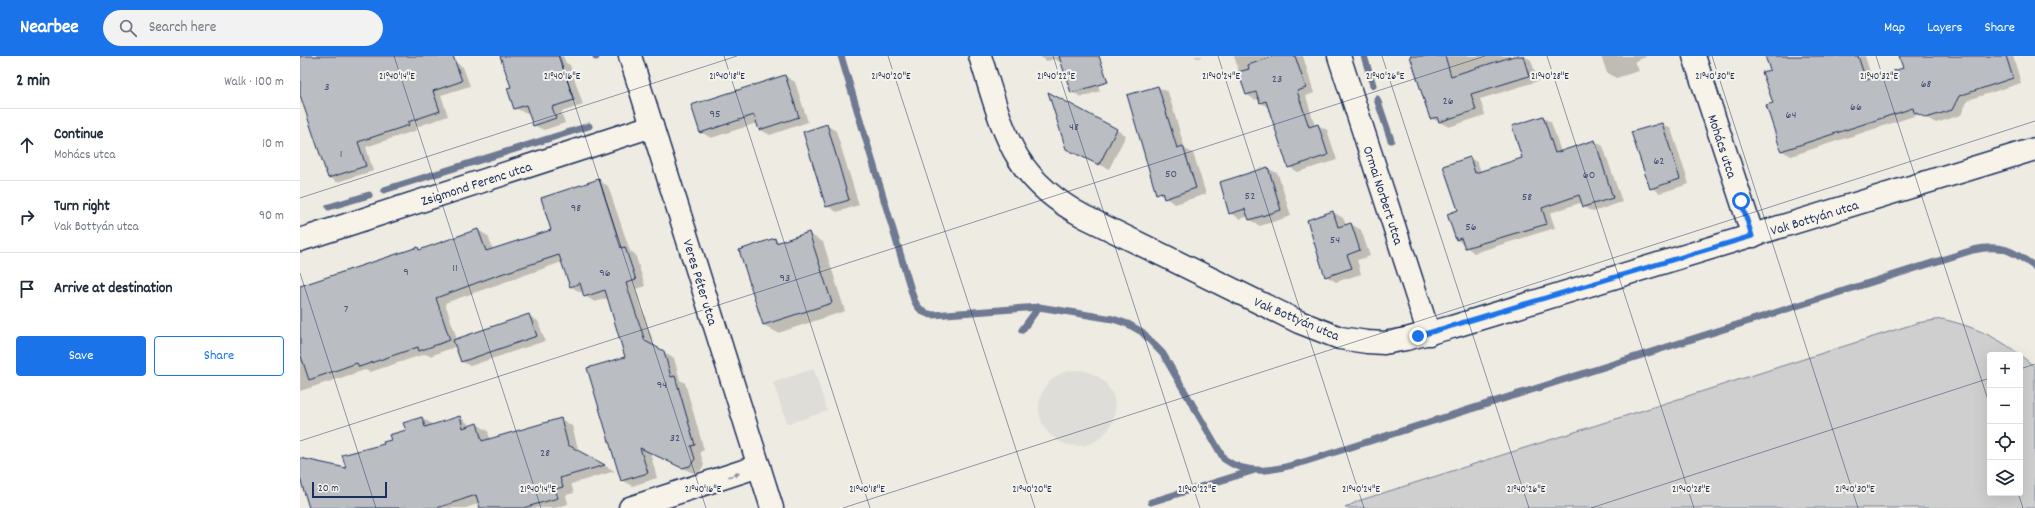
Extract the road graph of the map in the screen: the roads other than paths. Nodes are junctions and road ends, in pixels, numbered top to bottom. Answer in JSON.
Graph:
{"nodes":[{"id":1,"x":630,"y":56,"type":"edge"},
{"id":2,"x":980,"y":56,"type":"edge"},
{"id":3,"x":1339,"y":56,"type":"edge"},
{"id":4,"x":1694,"y":56,"type":"edge"},
{"id":5,"x":652,"y":126,"type":"junction"},
{"id":6,"x":2035,"y":149,"type":"edge"},
{"id":7,"x":1752,"y":236,"type":"junction"},
{"id":8,"x":300,"y":240,"type":"edge"},
{"id":9,"x":1429,"y":334,"type":"junction"},
{"id":10,"x":759,"y":466,"type":"junction"},
{"id":11,"x":630,"y":508,"type":"edge"},
{"id":12,"x":772,"y":508,"type":"edge"}],
"edges":[{"from":1,"to":5,"type":"street","name":"Veres Péter utca"},
{"from":2,"to":9,"type":"street","name":"Vak Bottyán utca"},
{"from":3,"to":9,"type":"street","name":"Ormai Norbert utca"},
{"from":4,"to":7,"type":"street","name":"Mohács utca"},
{"from":5,"to":8,"type":"street","name":"Zsigmond Ferenc utca"},
{"from":5,"to":10,"type":"street","name":"Veres Péter utca"},
{"from":6,"to":7,"type":"street","name":"Vak Bottyán utca"},
{"from":7,"to":9,"type":"street","name":"Vak Bottyán utca"},
{"from":11,"to":10,"type":"street","one_way":true},
{"from":10,"to":12,"type":"street","name":"Veres Péter utca"}]}
